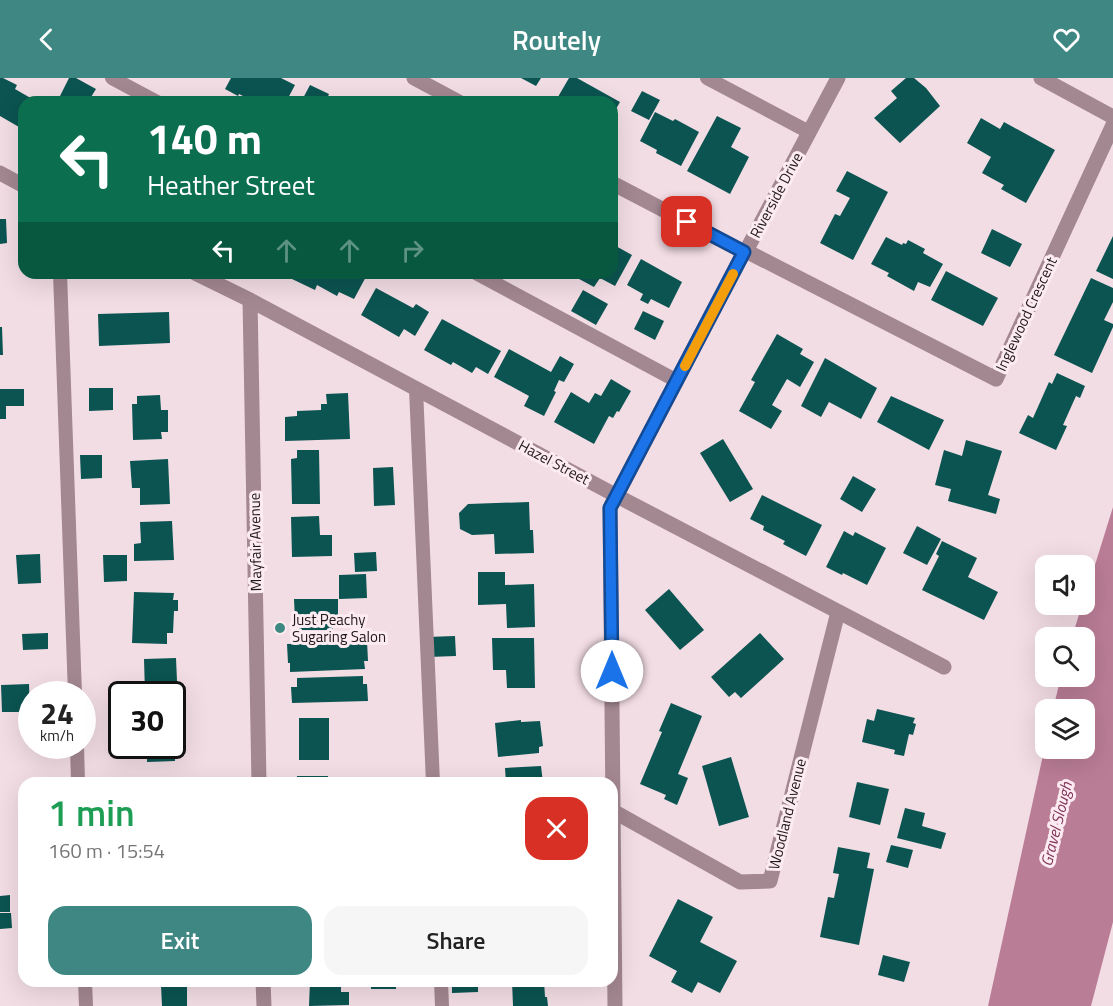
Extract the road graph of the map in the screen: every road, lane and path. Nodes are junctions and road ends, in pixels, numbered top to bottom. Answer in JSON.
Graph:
{"nodes":[{"id":1,"x":112,"y":78,"type":"edge"},
{"id":2,"x":414,"y":78,"type":"edge"},
{"id":3,"x":707,"y":78,"type":"edge"},
{"id":4,"x":838,"y":78,"type":"edge"},
{"id":5,"x":1041,"y":78,"type":"edge"},
{"id":6,"x":146,"y":96,"type":"edge"},
{"id":7,"x":448,"y":96,"type":"edge"},
{"id":8,"x":1113,"y":117,"type":"edge"},
{"id":9,"x":1113,"y":125,"type":"edge"},
{"id":10,"x":809,"y":132,"type":"junction"},
{"id":11,"x":0,"y":173,"type":"edge"},
{"id":12,"x":18,"y":183,"type":"edge"},
{"id":13,"x":618,"y":186,"type":"edge"},
{"id":14,"x":745,"y":252,"type":"junction"},
{"id":15,"x":60,"y":279,"type":"edge"},
{"id":16,"x":207,"y":279,"type":"edge"},
{"id":17,"x":487,"y":279,"type":"edge"},
{"id":18,"x":250,"y":300,"type":"junction"},
{"id":19,"x":677,"y":381,"type":"junction"},
{"id":20,"x":416,"y":389,"type":"junction"},
{"id":21,"x":617,"y":496,"type":"junction"},
{"id":22,"x":838,"y":612,"type":"junction"},
{"id":23,"x":944,"y":667,"type":"dead end"},
{"id":24,"x":75,"y":681,"type":"edge"},
{"id":25,"x":77,"y":759,"type":"edge"},
{"id":26,"x":78,"y":777,"type":"edge"},
{"id":27,"x":259,"y":777,"type":"edge"},
{"id":28,"x":433,"y":777,"type":"edge"},
{"id":29,"x":613,"y":777,"type":"edge"},
{"id":30,"x":618,"y":814,"type":"edge"},
{"id":31,"x":85,"y":987,"type":"edge"},
{"id":32,"x":263,"y":987,"type":"edge"},
{"id":33,"x":441,"y":987,"type":"edge"},
{"id":34,"x":615,"y":987,"type":"edge"},
{"id":35,"x":86,"y":1006,"type":"edge"},
{"id":36,"x":264,"y":1006,"type":"edge"},
{"id":37,"x":442,"y":1006,"type":"edge"},
{"id":38,"x":615,"y":1006,"type":"edge"}],
"edges":[{"from":1,"to":6,"type":"lane"},
{"from":2,"to":7,"type":"street"},
{"from":3,"to":10,"type":"lane"},
{"from":4,"to":10,"type":"street","name":"Riverside Drive"},
{"from":5,"to":8,"type":"street"},
{"from":9,"to":14,"type":"street","name":"Inglewood Crescent"},
{"from":10,"to":14,"type":"street","name":"Riverside Drive"},
{"from":11,"to":12,"type":"street"},
{"from":13,"to":14,"type":"street"},
{"from":14,"to":19,"type":"street","name":"Riverside Drive"},
{"from":15,"to":24,"type":"lane"},
{"from":16,"to":18,"type":"street","name":"Hazel Street"},
{"from":17,"to":19,"type":"lane"},
{"from":18,"to":20,"type":"street","name":"Hazel Street"},
{"from":18,"to":27,"type":"street","name":"Mayfair Avenue"},
{"from":19,"to":21,"type":"street","name":"Riverside Drive"},
{"from":20,"to":21,"type":"street","name":"Hazel Street"},
{"from":20,"to":28,"type":"lane"},
{"from":21,"to":22,"type":"street","name":"Hazel Street"},
{"from":21,"to":29,"type":"street","name":"Riverside Drive"},
{"from":22,"to":23,"type":"street","name":"Hazel Street"},
{"from":22,"to":30,"type":"street","name":"Woodland Avenue"},
{"from":25,"to":26,"type":"lane"},
{"from":31,"to":35,"type":"lane"},
{"from":32,"to":36,"type":"street"},
{"from":33,"to":37,"type":"lane"},
{"from":34,"to":38,"type":"street","name":"Riverside Drive"}]}
